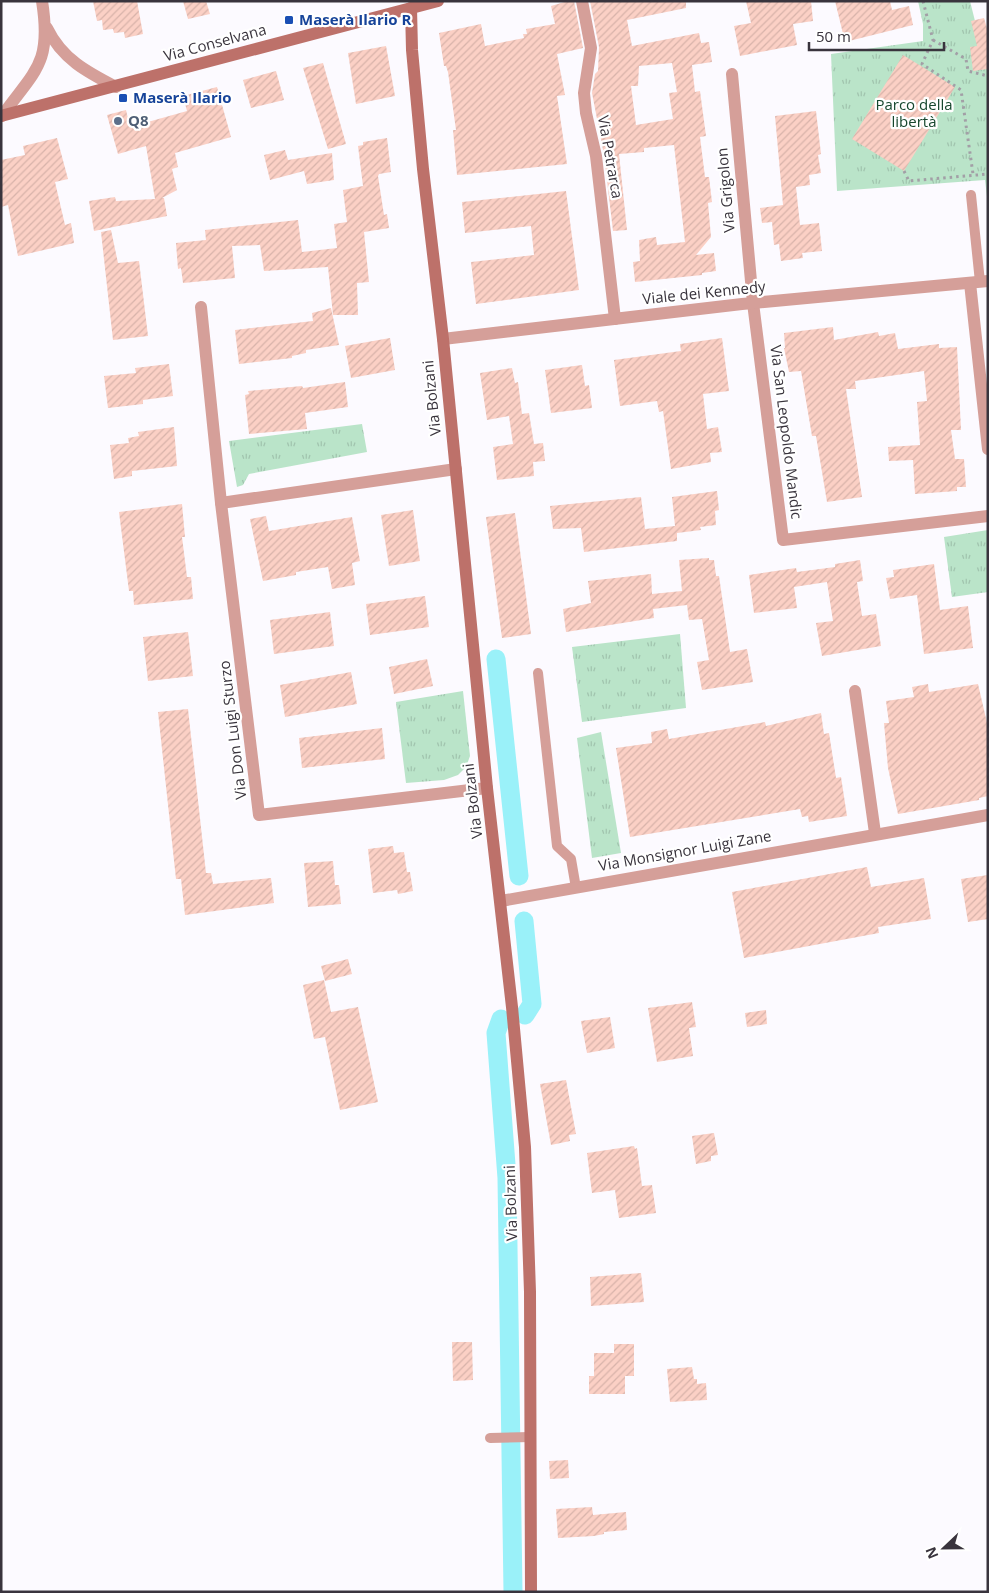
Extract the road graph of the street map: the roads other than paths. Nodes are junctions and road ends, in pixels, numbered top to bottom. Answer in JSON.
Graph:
{"nodes":[{"id":1,"x":42,"y":1,"type":"edge"},
{"id":2,"x":438,"y":1,"type":"edge"},
{"id":3,"x":582,"y":1,"type":"edge"},
{"id":4,"x":411,"y":5,"type":"edge"},
{"id":5,"x":46,"y":26,"type":"junction"},
{"id":6,"x":732,"y":74,"type":"dead end"},
{"id":7,"x":116,"y":87,"type":"junction"},
{"id":8,"x":2,"y":116,"type":"edge"},
{"id":9,"x":971,"y":195,"type":"dead end"},
{"id":10,"x":979,"y":282,"type":"edge"},
{"id":11,"x":753,"y":303,"type":"junction"},
{"id":12,"x":201,"y":307,"type":"dead end"},
{"id":13,"x":615,"y":319,"type":"junction"},
{"id":14,"x":442,"y":339,"type":"junction"},
{"id":15,"x":988,"y":449,"type":"edge"},
{"id":16,"x":456,"y":469,"type":"junction"},
{"id":17,"x":221,"y":502,"type":"junction"},
{"id":18,"x":988,"y":516,"type":"edge"},
{"id":19,"x":538,"y":673,"type":"dead end"},
{"id":20,"x":855,"y":691,"type":"dead end"},
{"id":21,"x":487,"y":788,"type":"junction"},
{"id":22,"x":988,"y":815,"type":"edge"},
{"id":23,"x":875,"y":833,"type":"junction"},
{"id":24,"x":576,"y":888,"type":"junction"},
{"id":25,"x":501,"y":901,"type":"junction"},
{"id":26,"x":494,"y":1438,"type":"dead end"},
{"id":27,"x":524,"y":1438,"type":"junction"},
{"id":28,"x":531,"y":1592,"type":"edge"}],
"edges":[{"from":1,"to":5,"type":"street"},
{"from":2,"to":4,"type":"street","name":"Via Conselvana"},
{"from":3,"to":13,"type":"street","name":"Via Petrarca"},
{"from":4,"to":7,"type":"street","name":"Via Conselvana"},
{"from":4,"to":14,"type":"street","name":"Via Bolzani"},
{"from":5,"to":7,"type":"street"},
{"from":5,"to":8,"type":"street"},
{"from":6,"to":11,"type":"street","name":"Via Grigolon"},
{"from":7,"to":8,"type":"street","name":"Via Conselvana"},
{"from":9,"to":10,"type":"lane"},
{"from":10,"to":11,"type":"street","name":"Viale dei Kennedy"},
{"from":10,"to":15,"type":"street"},
{"from":11,"to":13,"type":"street","name":"Viale dei Kennedy"},
{"from":11,"to":18,"type":"street","name":"Via San Leopoldo Mandic"},
{"from":12,"to":17,"type":"street","name":"Via Don Luigi Sturzo"},
{"from":13,"to":14,"type":"street","name":"Viale dei Kennedy"},
{"from":14,"to":16,"type":"street","name":"Via Bolzani"},
{"from":16,"to":17,"type":"street"},
{"from":16,"to":21,"type":"street","name":"Via Bolzani"},
{"from":17,"to":21,"type":"street","name":"Via Don Luigi Sturzo"},
{"from":19,"to":24,"type":"lane"},
{"from":20,"to":23,"type":"street"},
{"from":21,"to":25,"type":"street","name":"Via Bolzani"},
{"from":22,"to":23,"type":"street","name":"Via Monsignor Luigi Zane"},
{"from":23,"to":24,"type":"street","name":"Via Monsignor Luigi Zane"},
{"from":24,"to":25,"type":"street","name":"Via Monsignor Luigi Zane"},
{"from":25,"to":27,"type":"street","name":"Via Bolzani"},
{"from":26,"to":27,"type":"lane"},
{"from":27,"to":28,"type":"street","name":"Via Bolzani"}]}
